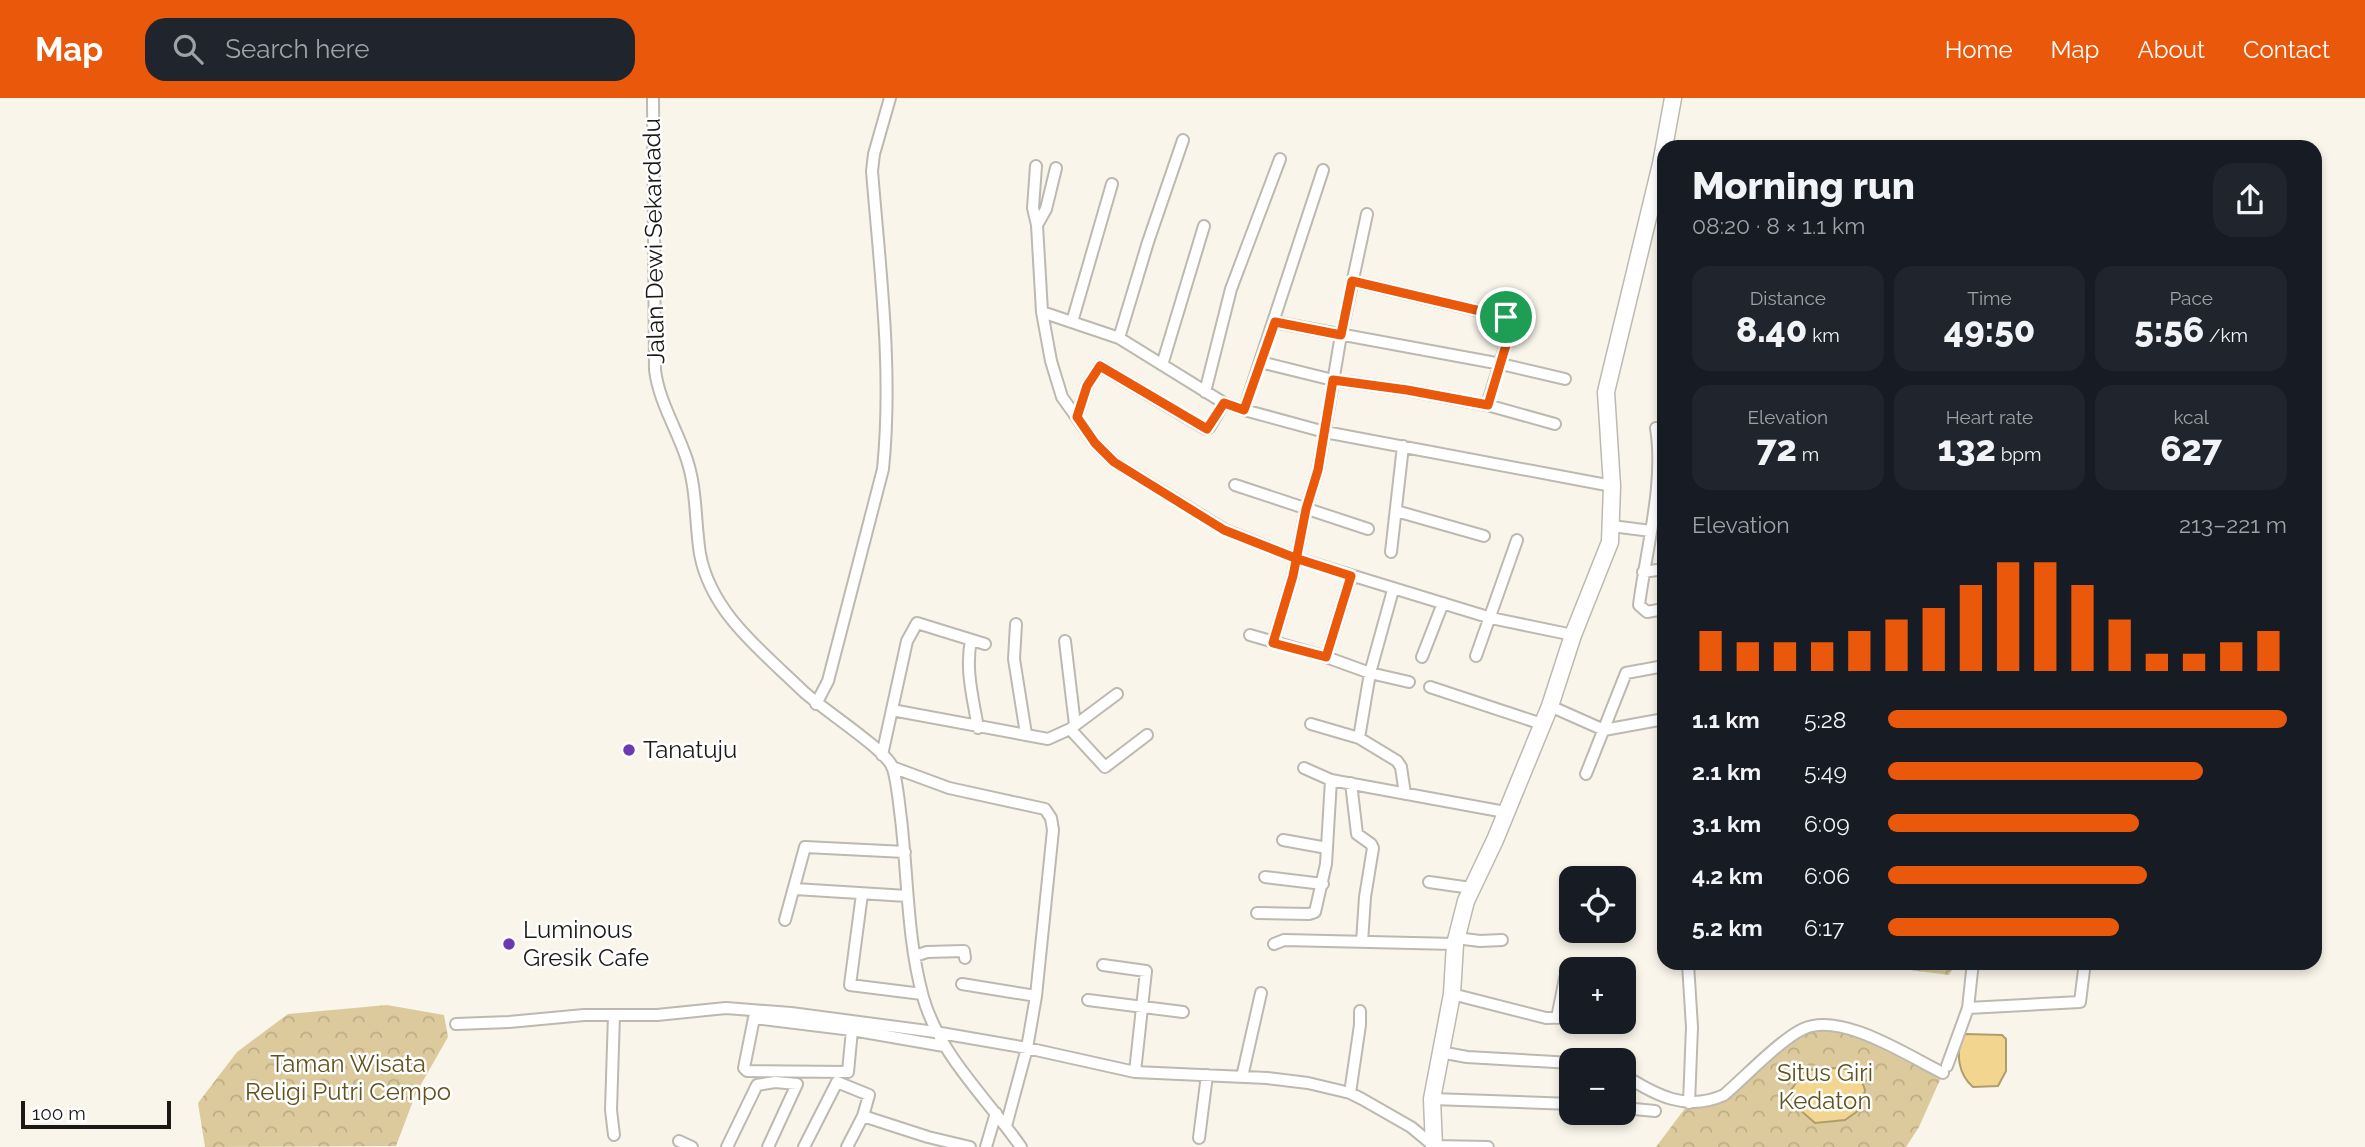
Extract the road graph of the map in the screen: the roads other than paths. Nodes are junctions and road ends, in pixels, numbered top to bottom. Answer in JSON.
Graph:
{"nodes":[{"id":1,"x":653,"y":98,"type":"edge"},
{"id":2,"x":890,"y":98,"type":"edge"},
{"id":3,"x":1673,"y":98,"type":"edge"},
{"id":4,"x":1183,"y":140,"type":"dead end"},
{"id":5,"x":1665,"y":140,"type":"edge"},
{"id":6,"x":1280,"y":159,"type":"dead end"},
{"id":7,"x":1035,"y":166,"type":"dead end"},
{"id":8,"x":1056,"y":168,"type":"dead end"},
{"id":9,"x":1323,"y":170,"type":"dead end"},
{"id":10,"x":1657,"y":181,"type":"edge"},
{"id":11,"x":1112,"y":184,"type":"dead end"},
{"id":12,"x":1367,"y":214,"type":"dead end"},
{"id":13,"x":1037,"y":225,"type":"junction"},
{"id":14,"x":1204,"y":226,"type":"dead end"},
{"id":15,"x":1352,"y":281,"type":"junction"},
{"id":16,"x":1042,"y":312,"type":"junction"},
{"id":17,"x":1072,"y":322,"type":"junction"},
{"id":18,"x":1275,"y":322,"type":"junction"},
{"id":19,"x":1341,"y":335,"type":"junction"},
{"id":20,"x":1119,"y":338,"type":"junction"},
{"id":21,"x":1259,"y":362,"type":"junction"},
{"id":22,"x":1501,"y":364,"type":"junction"},
{"id":23,"x":1162,"y":365,"type":"junction"},
{"id":24,"x":1564,"y":379,"type":"dead end"},
{"id":25,"x":1333,"y":380,"type":"junction"},
{"id":26,"x":1205,"y":392,"type":"junction"},
{"id":27,"x":1224,"y":403,"type":"junction"},
{"id":28,"x":1488,"y":405,"type":"junction"},
{"id":29,"x":1244,"y":410,"type":"junction"},
{"id":30,"x":1077,"y":417,"type":"junction"},
{"id":31,"x":1555,"y":424,"type":"dead end"},
{"id":32,"x":1325,"y":432,"type":"junction"},
{"id":33,"x":1403,"y":446,"type":"junction"},
{"id":34,"x":1235,"y":485,"type":"dead end"},
{"id":35,"x":1612,"y":486,"type":"junction"},
{"id":36,"x":1657,"y":499,"type":"edge"},
{"id":37,"x":1306,"y":509,"type":"junction"},
{"id":38,"x":1396,"y":511,"type":"junction"},
{"id":39,"x":1612,"y":526,"type":"junction"},
{"id":40,"x":1657,"y":528,"type":"edge"},
{"id":41,"x":1368,"y":529,"type":"dead end"},
{"id":42,"x":1651,"y":530,"type":"junction"},
{"id":43,"x":1484,"y":536,"type":"dead end"},
{"id":44,"x":1517,"y":540,"type":"dead end"},
{"id":45,"x":1391,"y":552,"type":"dead end"},
{"id":46,"x":1295,"y":558,"type":"junction"},
{"id":47,"x":1657,"y":570,"type":"edge"},
{"id":48,"x":1643,"y":572,"type":"junction"},
{"id":49,"x":1351,"y":576,"type":"junction"},
{"id":50,"x":1393,"y":590,"type":"junction"},
{"id":51,"x":1443,"y":603,"type":"junction"},
{"id":52,"x":1657,"y":610,"type":"edge"},
{"id":53,"x":1490,"y":618,"type":"junction"},
{"id":54,"x":1016,"y":624,"type":"dead end"},
{"id":55,"x":1250,"y":635,"type":"dead end"},
{"id":56,"x":1573,"y":635,"type":"junction"},
{"id":57,"x":971,"y":640,"type":"junction"},
{"id":58,"x":1065,"y":641,"type":"dead end"},
{"id":59,"x":1273,"y":643,"type":"junction"},
{"id":60,"x":985,"y":644,"type":"dead end"},
{"id":61,"x":1476,"y":656,"type":"dead end"},
{"id":62,"x":1326,"y":657,"type":"junction"},
{"id":63,"x":1422,"y":657,"type":"dead end"},
{"id":64,"x":1657,"y":667,"type":"edge"},
{"id":65,"x":1370,"y":673,"type":"junction"},
{"id":66,"x":1409,"y":682,"type":"dead end"},
{"id":67,"x":1430,"y":687,"type":"dead end"},
{"id":68,"x":1117,"y":694,"type":"dead end"},
{"id":69,"x":816,"y":704,"type":"junction"},
{"id":70,"x":1550,"y":706,"type":"junction"},
{"id":71,"x":892,"y":710,"type":"junction"},
{"id":72,"x":1657,"y":720,"type":"edge"},
{"id":73,"x":1311,"y":724,"type":"dead end"},
{"id":74,"x":1542,"y":724,"type":"junction"},
{"id":75,"x":978,"y":727,"type":"junction"},
{"id":76,"x":1072,"y":727,"type":"junction"},
{"id":77,"x":1604,"y":730,"type":"junction"},
{"id":78,"x":1026,"y":734,"type":"junction"},
{"id":79,"x":1147,"y":735,"type":"dead end"},
{"id":80,"x":1359,"y":738,"type":"junction"},
{"id":81,"x":882,"y":755,"type":"junction"},
{"id":82,"x":892,"y":767,"type":"junction"},
{"id":83,"x":1304,"y":768,"type":"dead end"},
{"id":84,"x":1586,"y":774,"type":"dead end"},
{"id":85,"x":1331,"y":780,"type":"junction"},
{"id":86,"x":1351,"y":783,"type":"junction"},
{"id":87,"x":1405,"y":794,"type":"junction"},
{"id":88,"x":1505,"y":812,"type":"junction"},
{"id":89,"x":1283,"y":840,"type":"dead end"},
{"id":90,"x":1327,"y":848,"type":"junction"},
{"id":91,"x":905,"y":852,"type":"junction"},
{"id":92,"x":1265,"y":877,"type":"dead end"},
{"id":93,"x":1429,"y":882,"type":"dead end"},
{"id":94,"x":1323,"y":884,"type":"junction"},
{"id":95,"x":1471,"y":887,"type":"junction"},
{"id":96,"x":795,"y":889,"type":"junction"},
{"id":97,"x":862,"y":894,"type":"junction"},
{"id":98,"x":907,"y":896,"type":"junction"},
{"id":99,"x":1257,"y":913,"type":"dead end"},
{"id":100,"x":785,"y":920,"type":"dead end"},
{"id":101,"x":1502,"y":940,"type":"dead end"},
{"id":102,"x":1456,"y":941,"type":"junction"},
{"id":103,"x":1362,"y":942,"type":"junction"},
{"id":104,"x":1274,"y":944,"type":"dead end"},
{"id":105,"x":915,"y":956,"type":"junction"},
{"id":106,"x":965,"y":958,"type":"dead end"},
{"id":107,"x":1103,"y":965,"type":"dead end"},
{"id":108,"x":1688,"y":970,"type":"edge"},
{"id":109,"x":1972,"y":970,"type":"edge"},
{"id":110,"x":2084,"y":970,"type":"edge"},
{"id":111,"x":962,"y":984,"type":"dead end"},
{"id":112,"x":1261,"y":993,"type":"dead end"},
{"id":113,"x":922,"y":994,"type":"junction"},
{"id":114,"x":1452,"y":994,"type":"junction"},
{"id":115,"x":1036,"y":996,"type":"junction"},
{"id":116,"x":1088,"y":1000,"type":"dead end"},
{"id":117,"x":1141,"y":1007,"type":"junction"},
{"id":118,"x":1559,"y":1008,"type":"edge"},
{"id":119,"x":1968,"y":1008,"type":"junction"},
{"id":120,"x":1183,"y":1012,"type":"dead end"},
{"id":121,"x":1360,"y":1012,"type":"dead end"},
{"id":122,"x":614,"y":1015,"type":"junction"},
{"id":123,"x":1557,"y":1018,"type":"joint"},
{"id":124,"x":456,"y":1024,"type":"dead end"},
{"id":125,"x":852,"y":1030,"type":"junction"},
{"id":126,"x":936,"y":1032,"type":"junction"},
{"id":127,"x":944,"y":1046,"type":"junction"},
{"id":128,"x":1027,"y":1048,"type":"junction"},
{"id":129,"x":1440,"y":1052,"type":"junction"},
{"id":130,"x":1559,"y":1062,"type":"edge"},
{"id":131,"x":1135,"y":1072,"type":"junction"},
{"id":132,"x":1207,"y":1075,"type":"junction"},
{"id":133,"x":1242,"y":1077,"type":"junction"},
{"id":134,"x":1636,"y":1083,"type":"edge"},
{"id":135,"x":1350,"y":1093,"type":"junction"},
{"id":136,"x":1432,"y":1099,"type":"junction"},
{"id":137,"x":1689,"y":1103,"type":"junction"},
{"id":138,"x":1559,"y":1104,"type":"edge"},
{"id":139,"x":1636,"y":1109,"type":"edge"},
{"id":140,"x":1655,"y":1111,"type":"dead end"},
{"id":141,"x":996,"y":1113,"type":"junction"},
{"id":142,"x":863,"y":1116,"type":"junction"},
{"id":143,"x":1006,"y":1126,"type":"junction"},
{"id":144,"x":614,"y":1135,"type":"dead end"},
{"id":145,"x":1199,"y":1138,"type":"dead end"},
{"id":146,"x":679,"y":1141,"type":"dead end"},
{"id":147,"x":927,"y":1142,"type":"edge"},
{"id":148,"x":1434,"y":1146,"type":"edge"},
{"id":149,"x":692,"y":1147,"type":"edge"},
{"id":150,"x":727,"y":1147,"type":"edge"},
{"id":151,"x":768,"y":1147,"type":"edge"},
{"id":152,"x":804,"y":1147,"type":"edge"},
{"id":153,"x":847,"y":1147,"type":"edge"},
{"id":154,"x":970,"y":1147,"type":"edge"},
{"id":155,"x":986,"y":1147,"type":"edge"},
{"id":156,"x":1021,"y":1147,"type":"edge"},
{"id":157,"x":1488,"y":1147,"type":"edge"}],
"edges":[{"from":1,"to":69,"type":"street","name":"Jalan Dewi Sekardadu"},
{"from":2,"to":69,"type":"street"},
{"from":3,"to":5,"type":"street"},
{"from":4,"to":20,"type":"street"},
{"from":6,"to":26,"type":"street"},
{"from":7,"to":13,"type":"street"},
{"from":8,"to":13,"type":"street"},
{"from":9,"to":18,"type":"street"},
{"from":10,"to":35,"type":"street"},
{"from":11,"to":17,"type":"street"},
{"from":12,"to":15,"type":"street"},
{"from":13,"to":16,"type":"street"},
{"from":14,"to":23,"type":"street"},
{"from":15,"to":19,"type":"street"},
{"from":15,"to":22,"type":"street"},
{"from":16,"to":17,"type":"street"},
{"from":16,"to":30,"type":"street"},
{"from":17,"to":20,"type":"street"},
{"from":18,"to":19,"type":"street"},
{"from":18,"to":21,"type":"street"},
{"from":19,"to":22,"type":"street"},
{"from":19,"to":25,"type":"street"},
{"from":20,"to":23,"type":"street"},
{"from":21,"to":25,"type":"street"},
{"from":21,"to":29,"type":"street"},
{"from":22,"to":24,"type":"street"},
{"from":22,"to":28,"type":"street"},
{"from":23,"to":26,"type":"street"},
{"from":25,"to":28,"type":"street"},
{"from":25,"to":32,"type":"street"},
{"from":26,"to":27,"type":"street"},
{"from":27,"to":29,"type":"street"},
{"from":27,"to":30,"type":"street"},
{"from":28,"to":31,"type":"street"},
{"from":29,"to":32,"type":"street"},
{"from":30,"to":46,"type":"street"},
{"from":32,"to":33,"type":"street"},
{"from":32,"to":37,"type":"street"},
{"from":33,"to":35,"type":"street"},
{"from":33,"to":38,"type":"street"},
{"from":34,"to":37,"type":"street"},
{"from":35,"to":39,"type":"street"},
{"from":36,"to":42,"type":"street"},
{"from":37,"to":41,"type":"street"},
{"from":37,"to":46,"type":"street"},
{"from":38,"to":43,"type":"street"},
{"from":38,"to":45,"type":"street"},
{"from":39,"to":42,"type":"street"},
{"from":39,"to":56,"type":"street"},
{"from":40,"to":42,"type":"street"},
{"from":42,"to":48,"type":"street"},
{"from":44,"to":53,"type":"street"},
{"from":46,"to":49,"type":"street"},
{"from":46,"to":59,"type":"street"},
{"from":47,"to":48,"type":"street"},
{"from":48,"to":52,"type":"street"},
{"from":49,"to":50,"type":"street"},
{"from":49,"to":62,"type":"street"},
{"from":50,"to":51,"type":"street"},
{"from":50,"to":65,"type":"street"},
{"from":51,"to":53,"type":"street"},
{"from":51,"to":63,"type":"street"},
{"from":53,"to":56,"type":"street"},
{"from":53,"to":61,"type":"street"},
{"from":54,"to":78,"type":"street"},
{"from":55,"to":59,"type":"street"},
{"from":56,"to":70,"type":"street"},
{"from":57,"to":60,"type":"street"},
{"from":57,"to":71,"type":"street"},
{"from":57,"to":75,"type":"street"},
{"from":58,"to":76,"type":"street"},
{"from":59,"to":62,"type":"street"},
{"from":62,"to":65,"type":"street"},
{"from":64,"to":77,"type":"street"},
{"from":65,"to":66,"type":"street"},
{"from":65,"to":80,"type":"street"},
{"from":67,"to":74,"type":"street"},
{"from":68,"to":76,"type":"street"},
{"from":69,"to":81,"type":"street","name":"Jalan Dewi Sekardadu"},
{"from":70,"to":74,"type":"street"},
{"from":70,"to":77,"type":"street"},
{"from":71,"to":75,"type":"street"},
{"from":71,"to":81,"type":"street"},
{"from":72,"to":77,"type":"street"},
{"from":73,"to":80,"type":"street"},
{"from":74,"to":88,"type":"street"},
{"from":75,"to":78,"type":"street"},
{"from":76,"to":78,"type":"street"},
{"from":76,"to":79,"type":"street"},
{"from":77,"to":84,"type":"street"},
{"from":80,"to":87,"type":"street"},
{"from":81,"to":82,"type":"street","name":"Jalan Dewi Sekardadu"},
{"from":82,"to":91,"type":"street"},
{"from":82,"to":115,"type":"street"},
{"from":83,"to":85,"type":"street"},
{"from":85,"to":86,"type":"street"},
{"from":85,"to":90,"type":"street"},
{"from":86,"to":87,"type":"street"},
{"from":86,"to":103,"type":"street"},
{"from":87,"to":88,"type":"street"},
{"from":88,"to":95,"type":"street"},
{"from":89,"to":90,"type":"street"},
{"from":90,"to":94,"type":"street"},
{"from":91,"to":96,"type":"street"},
{"from":91,"to":98,"type":"street"},
{"from":92,"to":94,"type":"street"},
{"from":93,"to":95,"type":"street"},
{"from":94,"to":99,"type":"street"},
{"from":95,"to":102,"type":"street"},
{"from":96,"to":97,"type":"street"},
{"from":96,"to":100,"type":"street"},
{"from":97,"to":98,"type":"street"},
{"from":97,"to":113,"type":"street"},
{"from":98,"to":105,"type":"street"},
{"from":101,"to":102,"type":"street"},
{"from":102,"to":103,"type":"street"},
{"from":102,"to":114,"type":"street"},
{"from":103,"to":104,"type":"street"},
{"from":105,"to":106,"type":"street"},
{"from":105,"to":113,"type":"street"},
{"from":107,"to":117,"type":"street"},
{"from":108,"to":137,"type":"street"},
{"from":109,"to":119,"type":"street"},
{"from":110,"to":119,"type":"street"},
{"from":111,"to":115,"type":"street"},
{"from":112,"to":133,"type":"street"},
{"from":113,"to":126,"type":"street"},
{"from":114,"to":123,"type":"street"},
{"from":114,"to":129,"type":"street"},
{"from":115,"to":128,"type":"street"},
{"from":116,"to":117,"type":"street"},
{"from":117,"to":120,"type":"street"},
{"from":117,"to":131,"type":"street"},
{"from":118,"to":123,"type":"street"},
{"from":119,"to":137,"type":"street"},
{"from":121,"to":135,"type":"street"},
{"from":122,"to":124,"type":"street"},
{"from":122,"to":126,"type":"street"},
{"from":122,"to":144,"type":"street"},
{"from":125,"to":125,"type":"street"},
{"from":125,"to":127,"type":"street"},
{"from":126,"to":127,"type":"street"},
{"from":126,"to":128,"type":"street"},
{"from":127,"to":141,"type":"street"},
{"from":128,"to":131,"type":"street"},
{"from":128,"to":143,"type":"street"},
{"from":129,"to":130,"type":"street"},
{"from":129,"to":136,"type":"street"},
{"from":131,"to":132,"type":"street"},
{"from":132,"to":133,"type":"street"},
{"from":132,"to":145,"type":"street"},
{"from":133,"to":135,"type":"street"},
{"from":134,"to":137,"type":"street"},
{"from":135,"to":148,"type":"street"},
{"from":136,"to":138,"type":"street"},
{"from":136,"to":148,"type":"street"},
{"from":139,"to":140,"type":"street"},
{"from":141,"to":143,"type":"street"},
{"from":141,"to":155,"type":"street"},
{"from":142,"to":147,"type":"street"},
{"from":142,"to":152,"type":"street"},
{"from":142,"to":153,"type":"street"},
{"from":143,"to":156,"type":"street"},
{"from":146,"to":149,"type":"street"},
{"from":147,"to":154,"type":"street"},
{"from":148,"to":157,"type":"street"},
{"from":150,"to":151,"type":"street"}]}
